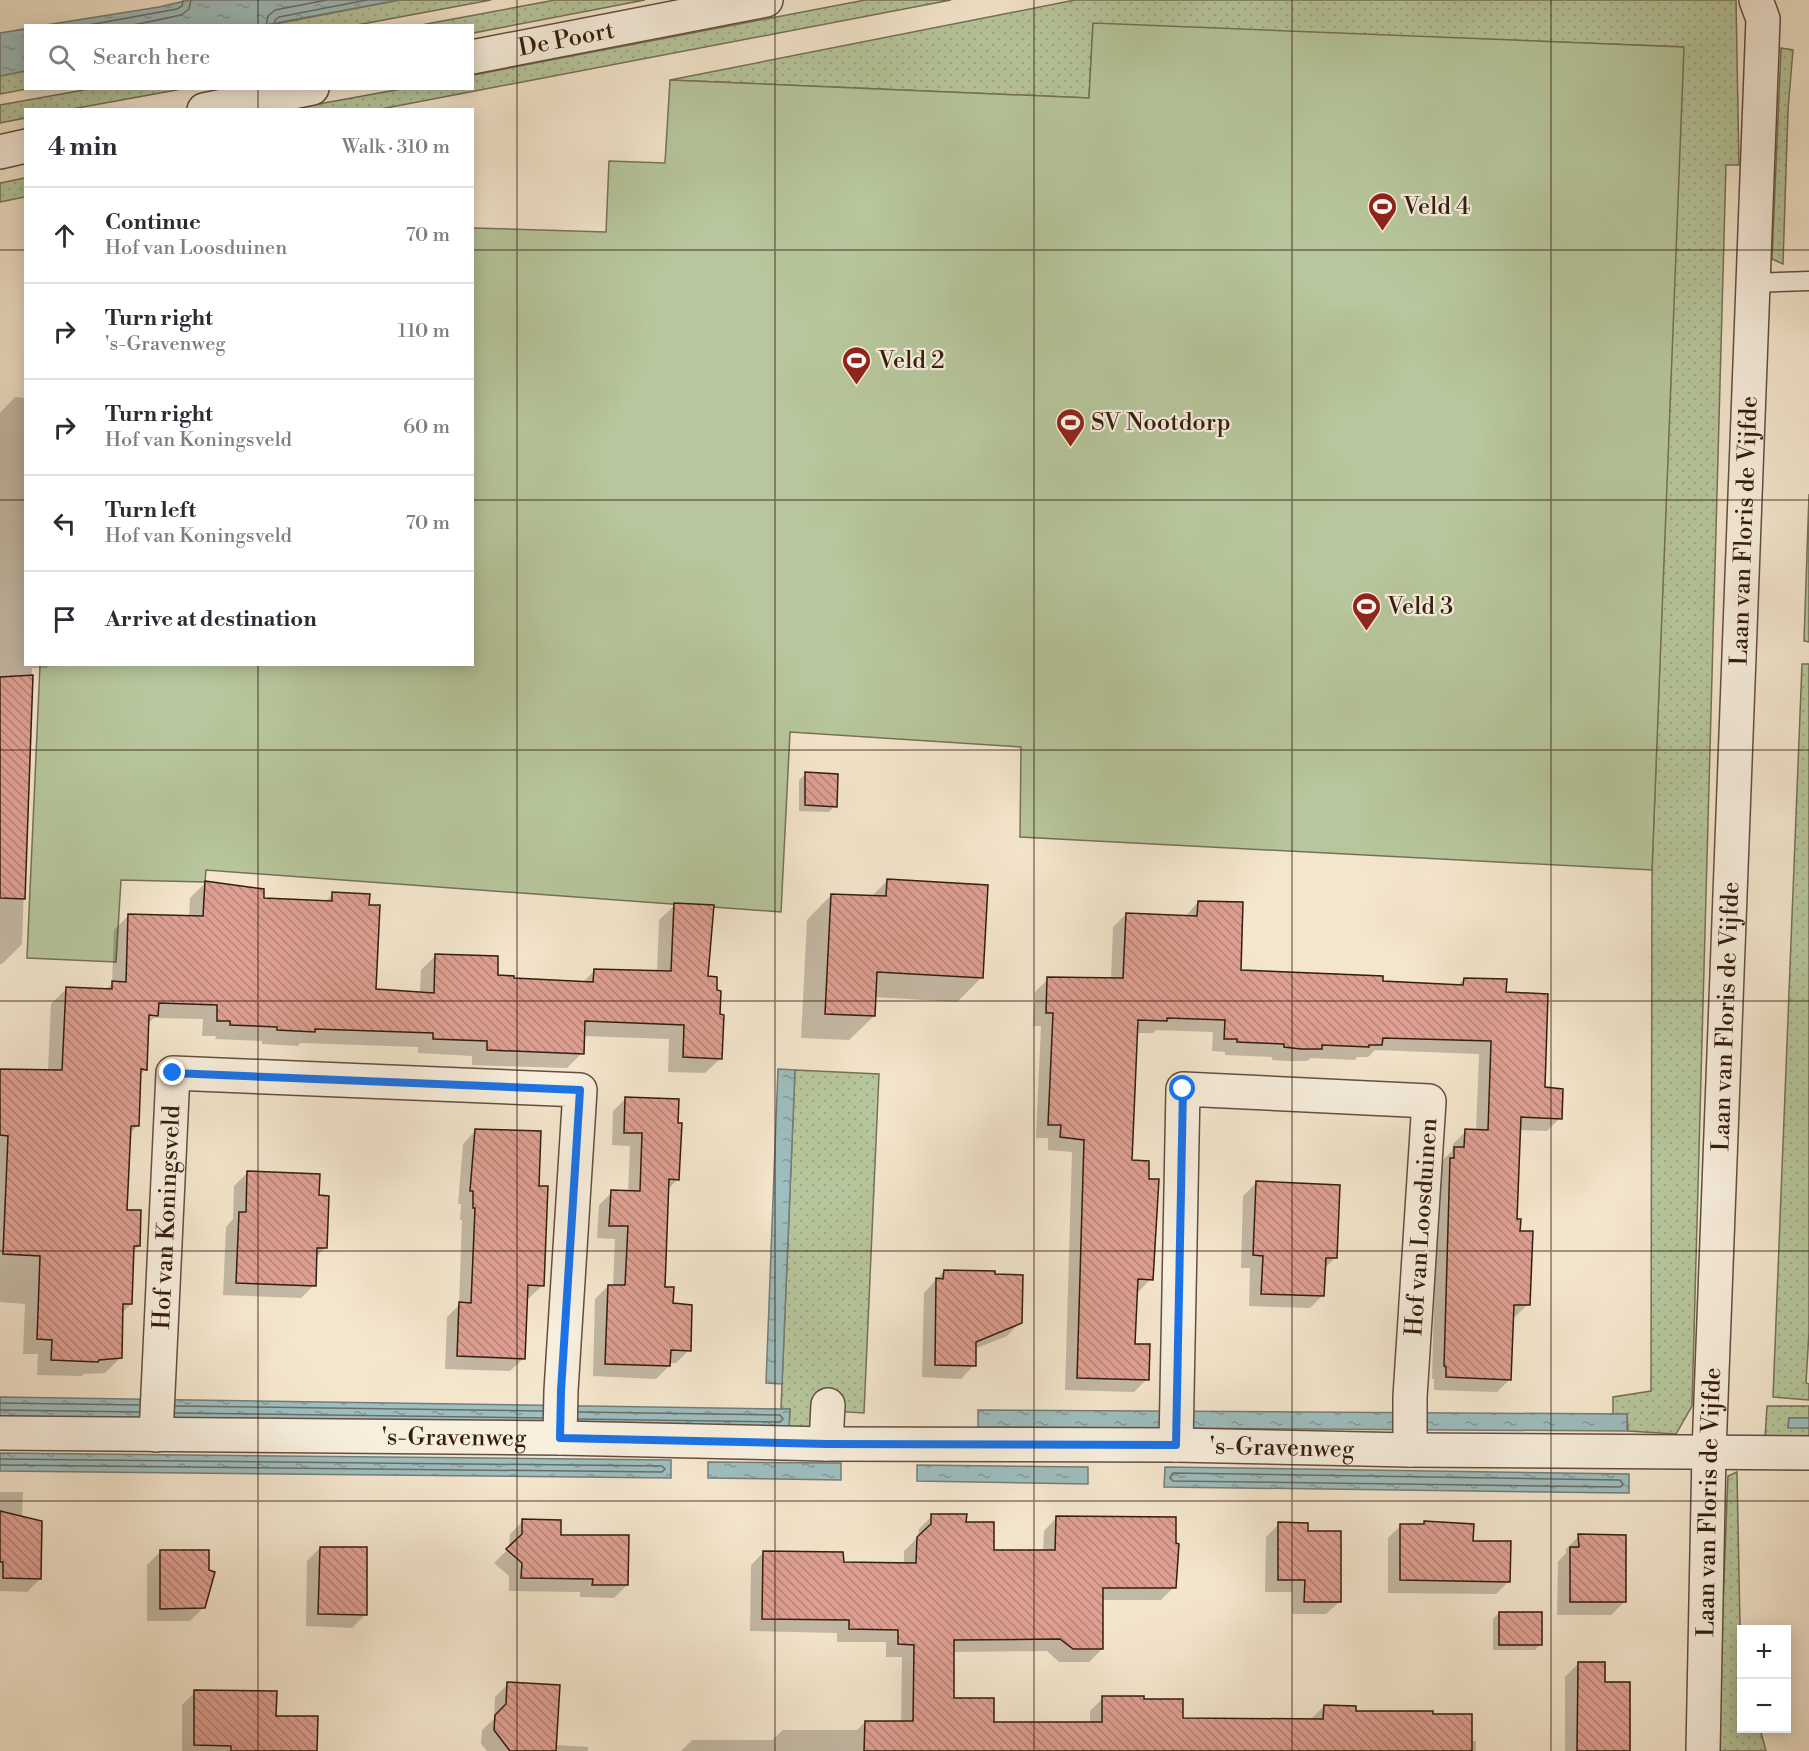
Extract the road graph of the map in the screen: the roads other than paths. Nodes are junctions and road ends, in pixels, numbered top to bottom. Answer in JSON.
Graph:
{"nodes":[{"id":1,"x":766,"y":0,"type":"edge"},
{"id":2,"x":1764,"y":6,"type":"edge"},
{"id":3,"x":474,"y":57,"type":"edge"},
{"id":4,"x":302,"y":90,"type":"edge"},
{"id":5,"x":214,"y":108,"type":"edge"},
{"id":6,"x":24,"y":146,"type":"edge"},
{"id":7,"x":0,"y":152,"type":"edge"},
{"id":8,"x":1809,"y":281,"type":"edge"},
{"id":9,"x":1753,"y":283,"type":"junction"},
{"id":10,"x":828,"y":1405,"type":"dead end"},
{"id":11,"x":156,"y":1430,"type":"junction"},
{"id":12,"x":0,"y":1433,"type":"edge"},
{"id":13,"x":560,"y":1434,"type":"junction"},
{"id":14,"x":1176,"y":1440,"type":"junction"},
{"id":15,"x":826,"y":1444,"type":"junction"},
{"id":16,"x":1410,"y":1444,"type":"junction"},
{"id":17,"x":1709,"y":1452,"type":"junction"},
{"id":18,"x":1809,"y":1453,"type":"edge"},
{"id":19,"x":1703,"y":1751,"type":"edge"}],
"edges":[{"from":1,"to":3,"type":"street","name":"De Poort"},
{"from":2,"to":9,"type":"street","name":"Laan van Floris de Vijfde"},
{"from":4,"to":5,"type":"street"},
{"from":6,"to":7,"type":"street"},
{"from":8,"to":9,"type":"lane"},
{"from":9,"to":17,"type":"street","name":"Laan van Floris de Vijfde"},
{"from":10,"to":15,"type":"street"},
{"from":11,"to":12,"type":"street","name":"'s-Gravenweg"},
{"from":11,"to":13,"type":"street","name":"'s-Gravenweg"},
{"from":11,"to":13,"type":"street","name":"Hof van Koningsveld"},
{"from":13,"to":15,"type":"street","name":"'s-Gravenweg"},
{"from":14,"to":15,"type":"street","name":"'s-Gravenweg"},
{"from":14,"to":16,"type":"street","name":"'s-Gravenweg"},
{"from":14,"to":16,"type":"street","name":"Hof van Loosduinen"},
{"from":16,"to":17,"type":"street","name":"'s-Gravenweg"},
{"from":17,"to":18,"type":"street","name":"'s-Gravenweg"},
{"from":17,"to":19,"type":"street","name":"Laan van Floris de Vijfde"}]}
